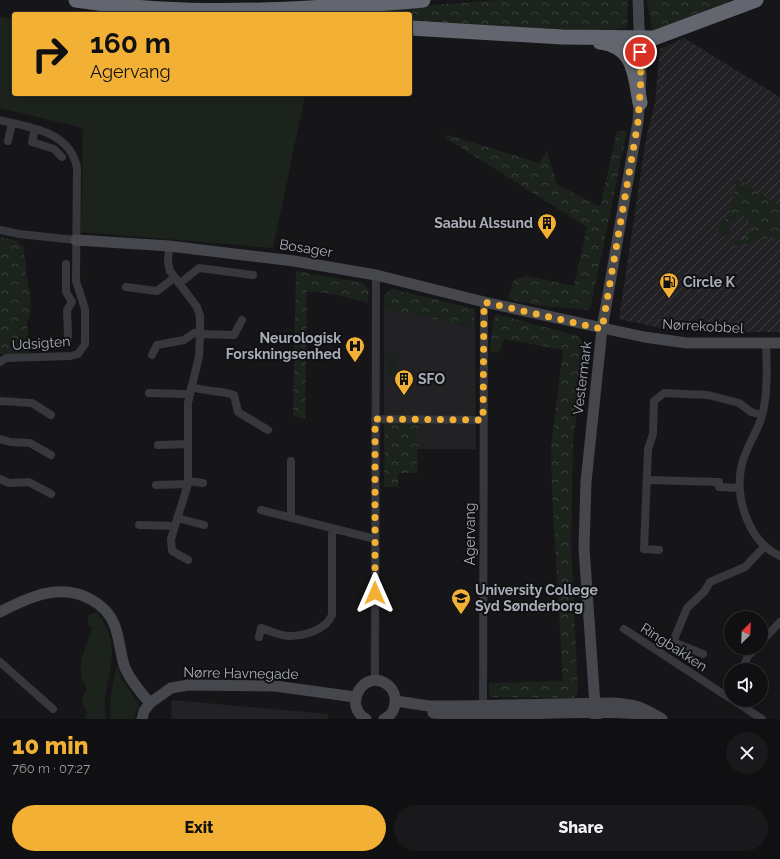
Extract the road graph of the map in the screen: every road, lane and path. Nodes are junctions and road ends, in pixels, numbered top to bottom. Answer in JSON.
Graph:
{"nodes":[{"id":1,"x":76,"y":0,"type":"edge"},
{"id":2,"x":140,"y":0,"type":"edge"},
{"id":3,"x":351,"y":0,"type":"edge"},
{"id":4,"x":423,"y":0,"type":"edge"},
{"id":5,"x":638,"y":0,"type":"edge"},
{"id":6,"x":756,"y":0,"type":"edge"},
{"id":7,"x":124,"y":7,"type":"junction"},
{"id":8,"x":178,"y":12,"type":"edge"},
{"id":9,"x":412,"y":28,"type":"edge"},
{"id":10,"x":562,"y":37,"type":"junction"},
{"id":11,"x":640,"y":39,"type":"junction"},
{"id":12,"x":640,"y":103,"type":"junction"},
{"id":13,"x":0,"y":120,"type":"edge"},
{"id":14,"x":12,"y":123,"type":"junction"},
{"id":15,"x":35,"y":129,"type":"junction"},
{"id":16,"x":8,"y":141,"type":"dead end"},
{"id":17,"x":62,"y":157,"type":"dead end"},
{"id":18,"x":0,"y":230,"type":"edge"},
{"id":19,"x":76,"y":240,"type":"junction"},
{"id":20,"x":168,"y":246,"type":"junction"},
{"id":21,"x":66,"y":264,"type":"dead end"},
{"id":22,"x":253,"y":275,"type":"dead end"},
{"id":23,"x":376,"y":276,"type":"junction"},
{"id":24,"x":177,"y":281,"type":"junction"},
{"id":25,"x":126,"y":287,"type":"dead end"},
{"id":26,"x":83,"y":301,"type":"junction"},
{"id":27,"x":72,"y":302,"type":"junction"},
{"id":28,"x":484,"y":302,"type":"junction"},
{"id":29,"x":242,"y":320,"type":"dead end"},
{"id":30,"x":602,"y":329,"type":"junction"},
{"id":31,"x":200,"y":333,"type":"junction"},
{"id":32,"x":68,"y":336,"type":"dead end"},
{"id":33,"x":766,"y":343,"type":"junction"},
{"id":34,"x":780,"y":343,"type":"edge"},
{"id":35,"x":152,"y":355,"type":"dead end"},
{"id":36,"x":0,"y":360,"type":"edge"},
{"id":37,"x":190,"y":390,"type":"junction"},
{"id":38,"x":149,"y":393,"type":"dead end"},
{"id":39,"x":0,"y":401,"type":"edge"},
{"id":40,"x":51,"y":415,"type":"dead end"},
{"id":41,"x":762,"y":416,"type":"junction"},
{"id":42,"x":375,"y":419,"type":"junction"},
{"id":43,"x":483,"y":420,"type":"junction"},
{"id":44,"x":268,"y":430,"type":"dead end"},
{"id":45,"x":0,"y":439,"type":"edge"},
{"id":46,"x":188,"y":444,"type":"junction"},
{"id":47,"x":158,"y":445,"type":"dead end"},
{"id":48,"x":51,"y":456,"type":"dead end"},
{"id":49,"x":291,"y":461,"type":"dead end"},
{"id":50,"x":0,"y":479,"type":"edge"},
{"id":51,"x":648,"y":480,"type":"junction"},
{"id":52,"x":188,"y":483,"type":"junction"},
{"id":53,"x":204,"y":483,"type":"dead end"},
{"id":54,"x":156,"y":485,"type":"dead end"},
{"id":55,"x":739,"y":488,"type":"junction"},
{"id":56,"x":51,"y":494,"type":"dead end"},
{"id":57,"x":261,"y":510,"type":"dead end"},
{"id":58,"x":291,"y":518,"type":"junction"},
{"id":59,"x":176,"y":522,"type":"junction"},
{"id":60,"x":139,"y":525,"type":"dead end"},
{"id":61,"x":204,"y":525,"type":"dead end"},
{"id":62,"x":332,"y":528,"type":"junction"},
{"id":63,"x":375,"y":539,"type":"junction"},
{"id":64,"x":765,"y":546,"type":"junction"},
{"id":65,"x":659,"y":550,"type":"dead end"},
{"id":66,"x":780,"y":556,"type":"edge"},
{"id":67,"x":188,"y":560,"type":"dead end"},
{"id":68,"x":0,"y":612,"type":"edge"},
{"id":69,"x":780,"y":622,"type":"edge"},
{"id":70,"x":624,"y":629,"type":"dead end"},
{"id":71,"x":768,"y":635,"type":"edge"},
{"id":72,"x":259,"y":637,"type":"dead end"},
{"id":73,"x":703,"y":654,"type":"dead end"},
{"id":74,"x":0,"y":662,"type":"edge"},
{"id":75,"x":375,"y":681,"type":"junction"},
{"id":76,"x":724,"y":695,"type":"edge"},
{"id":77,"x":355,"y":697,"type":"junction"},
{"id":78,"x":150,"y":703,"type":"junction"},
{"id":79,"x":395,"y":704,"type":"junction"},
{"id":80,"x":743,"y":707,"type":"edge"},
{"id":81,"x":53,"y":709,"type":"dead end"},
{"id":82,"x":596,"y":712,"type":"edge"},
{"id":83,"x":460,"y":713,"type":"edge"},
{"id":84,"x":483,"y":713,"type":"edge"},
{"id":85,"x":659,"y":717,"type":"edge"},
{"id":86,"x":142,"y":719,"type":"edge"},
{"id":87,"x":366,"y":719,"type":"edge"},
{"id":88,"x":384,"y":719,"type":"edge"},
{"id":89,"x":762,"y":719,"type":"edge"}],
"edges":[{"from":1,"to":7,"type":"highway"},
{"from":2,"to":3,"type":"highway"},
{"from":4,"to":7,"type":"highway"},
{"from":5,"to":11,"type":"street","name":"Vestermark"},
{"from":6,"to":11,"type":"highway"},
{"from":7,"to":8,"type":"highway"},
{"from":9,"to":10,"type":"highway"},
{"from":10,"to":11,"type":"highway"},
{"from":10,"to":12,"type":"highway"},
{"from":11,"to":12,"type":"street","name":"Vestermark"},
{"from":12,"to":30,"type":"street","name":"Vestermark"},
{"from":13,"to":14,"type":"street","name":"Udsigten"},
{"from":14,"to":15,"type":"street","name":"Udsigten"},
{"from":14,"to":16,"type":"street"},
{"from":15,"to":17,"type":"street"},
{"from":15,"to":19,"type":"street","name":"Udsigten"},
{"from":18,"to":19,"type":"street","name":"Bosager"},
{"from":19,"to":20,"type":"street","name":"Bosager"},
{"from":19,"to":26,"type":"street","name":"Udsigten"},
{"from":20,"to":23,"type":"street","name":"Bosager"},
{"from":20,"to":24,"type":"street"},
{"from":21,"to":27,"type":"street"},
{"from":22,"to":24,"type":"street"},
{"from":23,"to":28,"type":"street","name":"Bosager"},
{"from":23,"to":42,"type":"street"},
{"from":24,"to":25,"type":"street"},
{"from":24,"to":31,"type":"street"},
{"from":26,"to":27,"type":"street"},
{"from":26,"to":36,"type":"street","name":"Udsigten"},
{"from":27,"to":32,"type":"street","name":"Udsigten"},
{"from":28,"to":30,"type":"street","name":"Bosager"},
{"from":28,"to":43,"type":"street","name":"Agervang"},
{"from":29,"to":31,"type":"street"},
{"from":30,"to":33,"type":"street","name":"Nørrekobbel"},
{"from":30,"to":82,"type":"street","name":"Vestermark"},
{"from":31,"to":35,"type":"street"},
{"from":31,"to":37,"type":"street"},
{"from":33,"to":34,"type":"street","name":"Nørrekobbel"},
{"from":33,"to":41,"type":"street"},
{"from":37,"to":38,"type":"street"},
{"from":37,"to":44,"type":"street"},
{"from":37,"to":46,"type":"street"},
{"from":39,"to":40,"type":"street"},
{"from":41,"to":51,"type":"street"},
{"from":41,"to":55,"type":"street"},
{"from":42,"to":43,"type":"street"},
{"from":42,"to":63,"type":"street"},
{"from":43,"to":84,"type":"street","name":"Agervang"},
{"from":45,"to":48,"type":"street"},
{"from":46,"to":47,"type":"street"},
{"from":46,"to":52,"type":"street"},
{"from":49,"to":58,"type":"street"},
{"from":50,"to":56,"type":"street"},
{"from":51,"to":55,"type":"street"},
{"from":51,"to":65,"type":"street"},
{"from":52,"to":53,"type":"street"},
{"from":52,"to":54,"type":"street"},
{"from":52,"to":59,"type":"street"},
{"from":55,"to":64,"type":"street"},
{"from":57,"to":58,"type":"street"},
{"from":58,"to":62,"type":"street"},
{"from":59,"to":60,"type":"street"},
{"from":59,"to":61,"type":"street"},
{"from":59,"to":67,"type":"street"},
{"from":62,"to":63,"type":"street"},
{"from":62,"to":72,"type":"street"},
{"from":63,"to":75,"type":"street"},
{"from":64,"to":66,"type":"street"},
{"from":64,"to":73,"type":"street"},
{"from":68,"to":78,"type":"street"},
{"from":69,"to":71,"type":"street"},
{"from":70,"to":76,"type":"street","name":"Ringbakken"},
{"from":74,"to":81,"type":"street"},
{"from":75,"to":77,"type":"street"},
{"from":75,"to":79,"type":"street"},
{"from":77,"to":78,"type":"street","name":"Nørre Havnegade"},
{"from":77,"to":87,"type":"street"},
{"from":78,"to":86,"type":"street","name":"Nørre Havnegade"},
{"from":79,"to":83,"type":"street"},
{"from":79,"to":88,"type":"street"},
{"from":80,"to":89,"type":"street","name":"Ringbakken"},
{"from":82,"to":84,"type":"street"},
{"from":82,"to":85,"type":"street"},
{"from":83,"to":84,"type":"street"}]}
